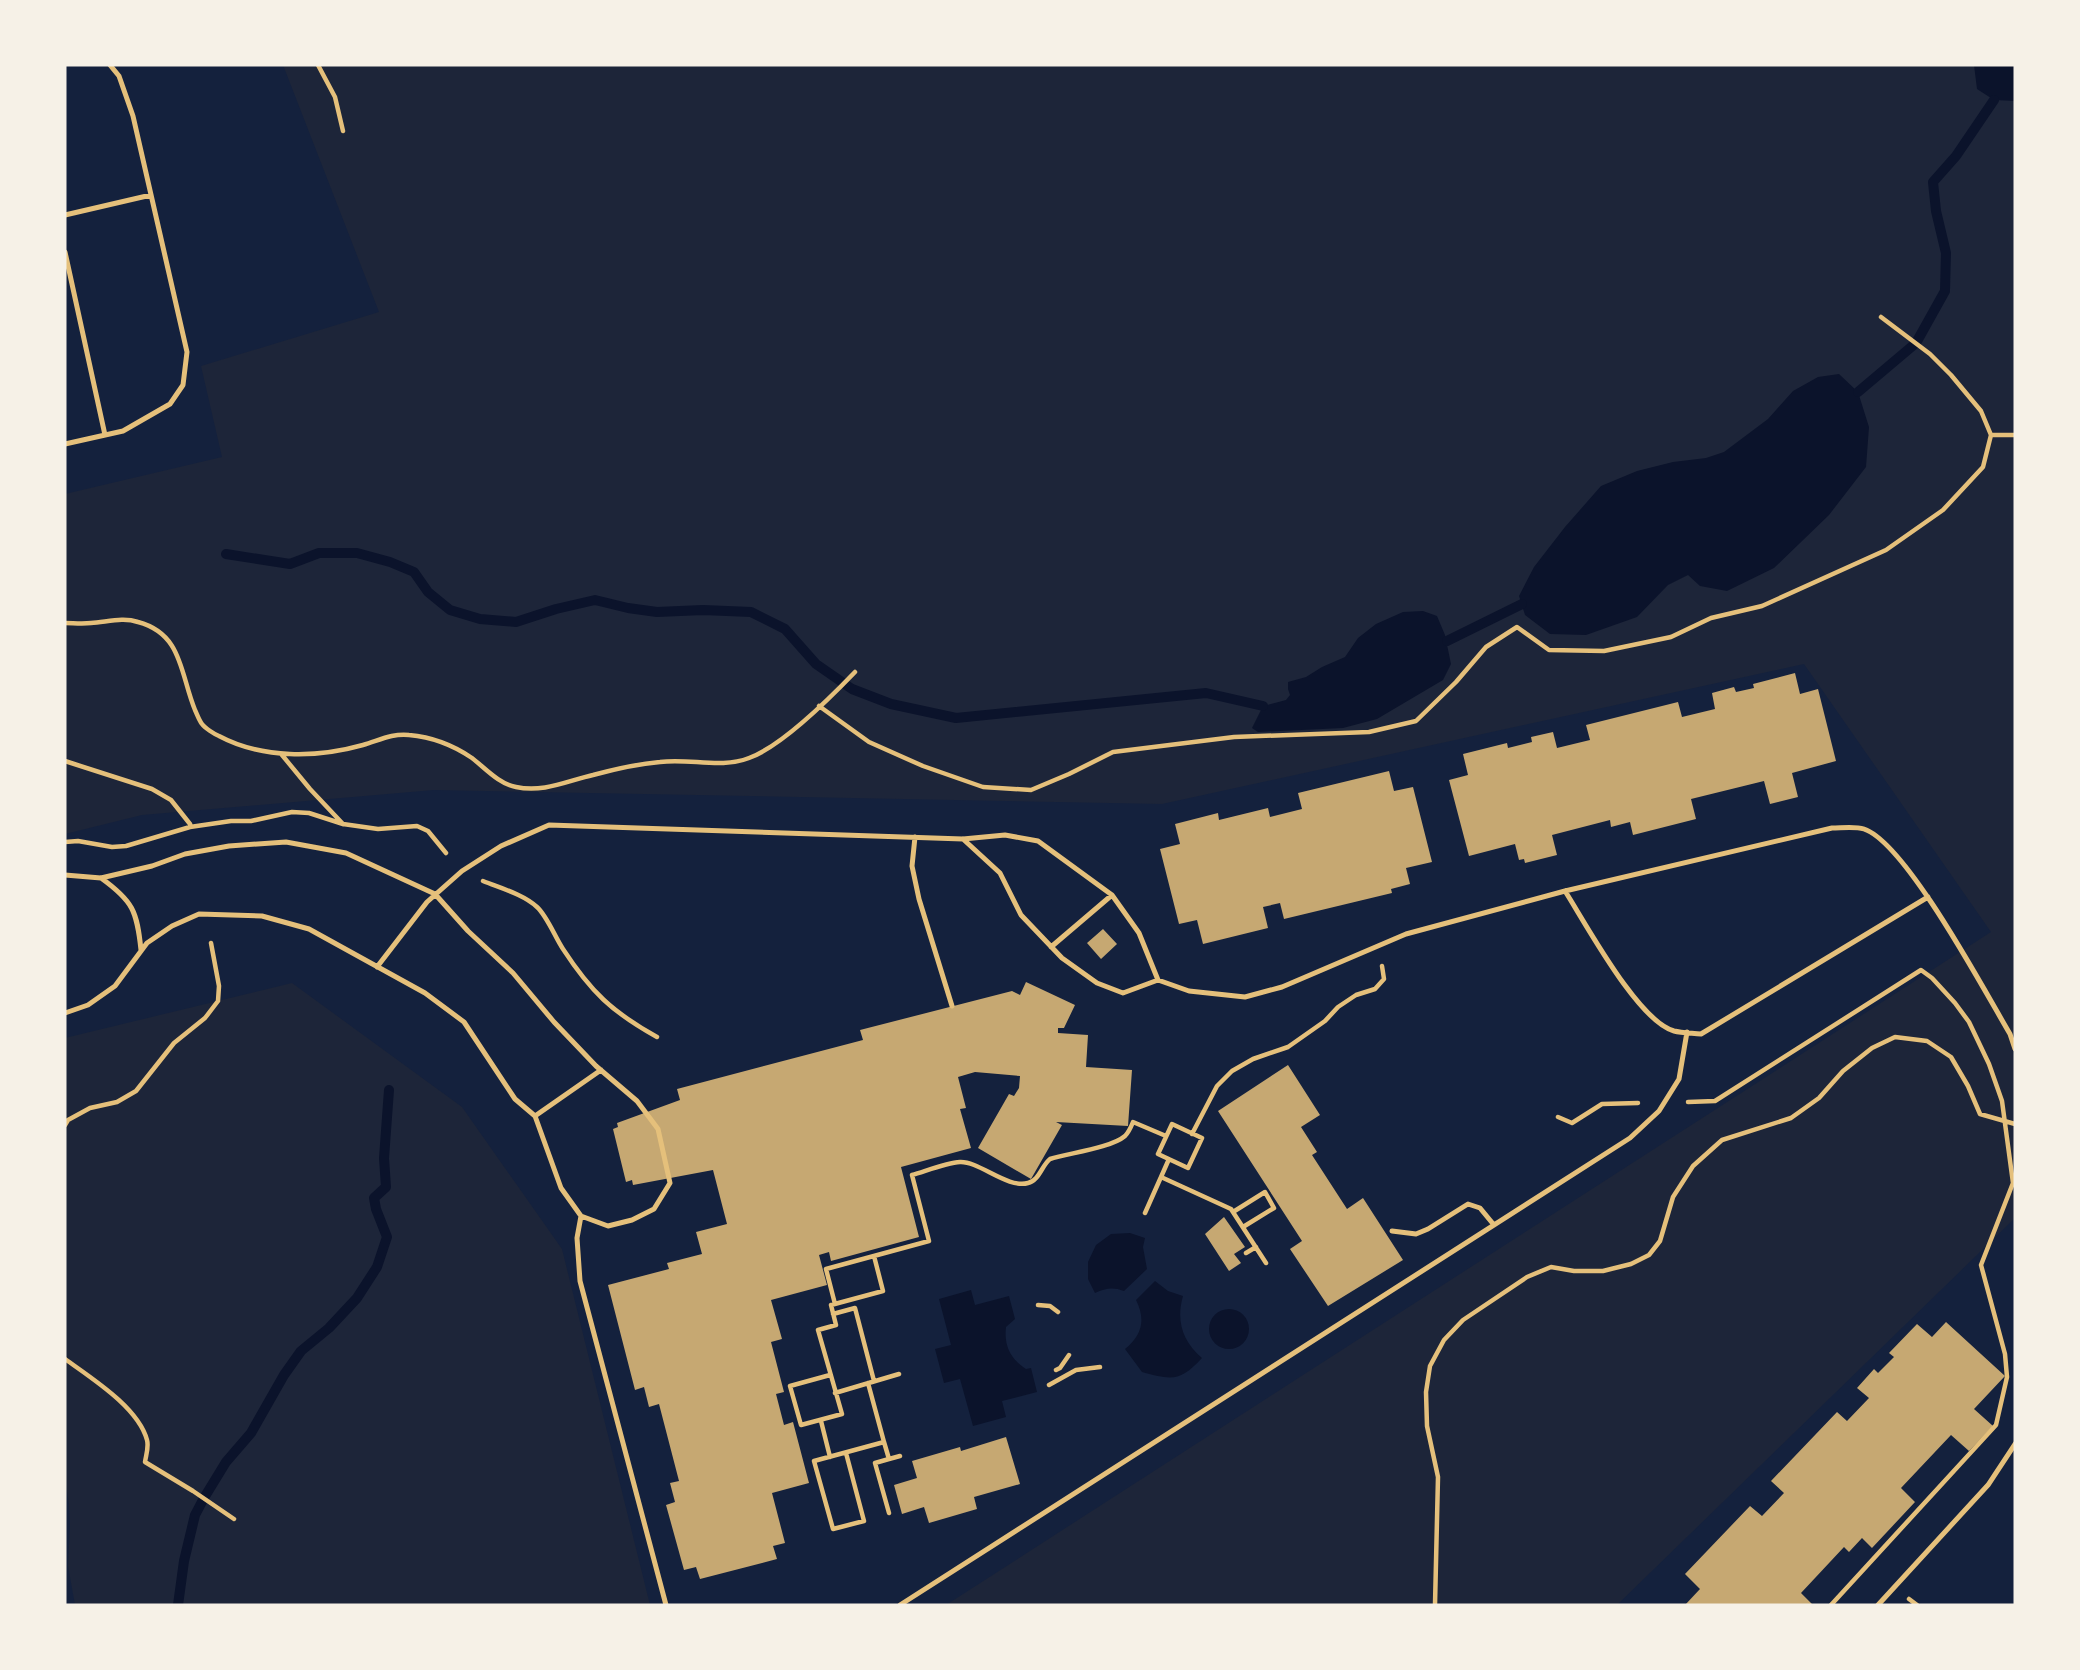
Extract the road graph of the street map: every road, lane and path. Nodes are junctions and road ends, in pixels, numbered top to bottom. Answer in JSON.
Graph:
{"nodes":[{"id":1,"x":110,"y":65,"type":"edge"},
{"id":2,"x":318,"y":65,"type":"edge"},
{"id":3,"x":343,"y":131,"type":"dead end"},
{"id":4,"x":151,"y":195,"type":"junction"},
{"id":5,"x":65,"y":215,"type":"edge"},
{"id":6,"x":65,"y":252,"type":"edge"},
{"id":7,"x":1881,"y":317,"type":"dead end"},
{"id":8,"x":105,"y":435,"type":"junction"},
{"id":9,"x":1991,"y":435,"type":"junction"},
{"id":10,"x":2015,"y":435,"type":"edge"},
{"id":11,"x":65,"y":444,"type":"edge"},
{"id":12,"x":65,"y":622,"type":"edge"},
{"id":13,"x":855,"y":672,"type":"dead end"},
{"id":14,"x":819,"y":706,"type":"junction"},
{"id":15,"x":282,"y":754,"type":"junction"},
{"id":16,"x":65,"y":761,"type":"edge"},
{"id":17,"x":190,"y":824,"type":"dead end"},
{"id":18,"x":344,"y":824,"type":"dead end"},
{"id":19,"x":915,"y":837,"type":"junction"},
{"id":20,"x":963,"y":839,"type":"junction"},
{"id":21,"x":65,"y":875,"type":"edge"},
{"id":22,"x":101,"y":878,"type":"junction"},
{"id":23,"x":482,"y":880,"type":"dead end"},
{"id":24,"x":1565,"y":891,"type":"junction"},
{"id":25,"x":435,"y":894,"type":"junction"},
{"id":26,"x":1112,"y":895,"type":"junction"},
{"id":27,"x":1928,"y":897,"type":"junction"},
{"id":28,"x":211,"y":943,"type":"dead end"},
{"id":29,"x":1051,"y":947,"type":"junction"},
{"id":30,"x":1375,"y":948,"type":"junction"},
{"id":31,"x":141,"y":950,"type":"junction"},
{"id":32,"x":377,"y":967,"type":"junction"},
{"id":33,"x":1158,"y":980,"type":"junction"},
{"id":34,"x":952,"y":1006,"type":"dead end"},
{"id":35,"x":65,"y":1013,"type":"edge"},
{"id":36,"x":1687,"y":1032,"type":"junction"},
{"id":37,"x":657,"y":1037,"type":"dead end"},
{"id":38,"x":2015,"y":1049,"type":"edge"},
{"id":39,"x":601,"y":1070,"type":"junction"},
{"id":40,"x":1664,"y":1102,"type":"junction"},
{"id":41,"x":535,"y":1116,"type":"junction"},
{"id":42,"x":1558,"y":1117,"type":"dead end"},
{"id":43,"x":2004,"y":1122,"type":"junction"},
{"id":44,"x":2015,"y":1124,"type":"edge"},
{"id":45,"x":65,"y":1125,"type":"edge"},
{"id":46,"x":1192,"y":1133,"type":"junction"},
{"id":47,"x":1166,"y":1136,"type":"junction"},
{"id":48,"x":1169,"y":1159,"type":"junction"},
{"id":49,"x":1161,"y":1177,"type":"junction"},
{"id":50,"x":1233,"y":1212,"type":"junction"},
{"id":51,"x":1145,"y":1213,"type":"dead end"},
{"id":52,"x":581,"y":1216,"type":"junction"},
{"id":53,"x":1494,"y":1226,"type":"junction"},
{"id":54,"x":1243,"y":1227,"type":"junction"},
{"id":55,"x":1392,"y":1231,"type":"dead end"},
{"id":56,"x":1256,"y":1247,"type":"junction"},
{"id":57,"x":1246,"y":1253,"type":"dead end"},
{"id":58,"x":874,"y":1256,"type":"junction"},
{"id":59,"x":1265,"y":1263,"type":"dead end"},
{"id":60,"x":835,"y":1304,"type":"junction"},
{"id":61,"x":1038,"y":1305,"type":"dead end"},
{"id":62,"x":1058,"y":1312,"type":"dead end"},
{"id":63,"x":833,"y":1314,"type":"junction"},
{"id":64,"x":1069,"y":1355,"type":"dead end"},
{"id":65,"x":65,"y":1359,"type":"edge"},
{"id":66,"x":1100,"y":1367,"type":"dead end"},
{"id":67,"x":1056,"y":1370,"type":"dead end"},
{"id":68,"x":899,"y":1374,"type":"dead end"},
{"id":69,"x":830,"y":1375,"type":"junction"},
{"id":70,"x":871,"y":1382,"type":"junction"},
{"id":71,"x":1049,"y":1385,"type":"dead end"},
{"id":72,"x":835,"y":1393,"type":"junction"},
{"id":73,"x":820,"y":1420,"type":"junction"},
{"id":74,"x":884,"y":1443,"type":"junction"},
{"id":75,"x":2015,"y":1444,"type":"edge"},
{"id":76,"x":846,"y":1453,"type":"junction"},
{"id":77,"x":900,"y":1456,"type":"dead end"},
{"id":78,"x":830,"y":1457,"type":"junction"},
{"id":79,"x":889,"y":1459,"type":"junction"},
{"id":80,"x":888,"y":1513,"type":"dead end"},
{"id":81,"x":234,"y":1519,"type":"dead end"},
{"id":82,"x":666,"y":1605,"type":"edge"},
{"id":83,"x":900,"y":1605,"type":"edge"},
{"id":84,"x":1435,"y":1605,"type":"edge"},
{"id":85,"x":1831,"y":1605,"type":"edge"},
{"id":86,"x":1878,"y":1605,"type":"edge"}],
"edges":[{"from":1,"to":4,"type":"lane"},
{"from":2,"to":3,"type":"path"},
{"from":4,"to":5,"type":"lane"},
{"from":4,"to":8,"type":"lane"},
{"from":6,"to":8,"type":"lane"},
{"from":7,"to":9,"type":"path"},
{"from":8,"to":11,"type":"lane"},
{"from":9,"to":10,"type":"path"},
{"from":9,"to":14,"type":"path"},
{"from":12,"to":15,"type":"path"},
{"from":13,"to":14,"type":"path"},
{"from":14,"to":15,"type":"path"},
{"from":15,"to":18,"type":"path"},
{"from":16,"to":17,"type":"path"},
{"from":19,"to":20,"type":"lane"},
{"from":19,"to":25,"type":"lane"},
{"from":19,"to":34,"type":"lane"},
{"from":20,"to":26,"type":"lane"},
{"from":20,"to":29,"type":"lane"},
{"from":21,"to":22,"type":"lane"},
{"from":22,"to":25,"type":"lane"},
{"from":22,"to":31,"type":"lane"},
{"from":23,"to":37,"type":"path"},
{"from":24,"to":27,"type":"lane"},
{"from":24,"to":30,"type":"lane"},
{"from":24,"to":36,"type":"lane"},
{"from":25,"to":32,"type":"lane"},
{"from":25,"to":39,"type":"lane"},
{"from":26,"to":29,"type":"lane"},
{"from":26,"to":33,"type":"lane"},
{"from":27,"to":36,"type":"lane"},
{"from":27,"to":38,"type":"lane"},
{"from":28,"to":45,"type":"path"},
{"from":29,"to":33,"type":"lane"},
{"from":30,"to":33,"type":"lane"},
{"from":30,"to":46,"type":"path"},
{"from":31,"to":32,"type":"lane"},
{"from":31,"to":35,"type":"lane"},
{"from":32,"to":41,"type":"lane"},
{"from":36,"to":40,"type":"lane"},
{"from":39,"to":41,"type":"lane"},
{"from":39,"to":52,"type":"lane"},
{"from":40,"to":42,"type":"path"},
{"from":40,"to":43,"type":"path"},
{"from":40,"to":53,"type":"lane"},
{"from":41,"to":52,"type":"lane"},
{"from":43,"to":44,"type":"path"},
{"from":43,"to":84,"type":"path"},
{"from":43,"to":85,"type":"path"},
{"from":46,"to":47,"type":"path"},
{"from":46,"to":48,"type":"path"},
{"from":47,"to":48,"type":"path"},
{"from":47,"to":58,"type":"path"},
{"from":48,"to":49,"type":"path"},
{"from":49,"to":50,"type":"path"},
{"from":49,"to":51,"type":"path"},
{"from":50,"to":54,"type":"path"},
{"from":50,"to":54,"type":"path"},
{"from":52,"to":82,"type":"lane"},
{"from":53,"to":55,"type":"lane"},
{"from":53,"to":83,"type":"lane"},
{"from":54,"to":56,"type":"path"},
{"from":56,"to":57,"type":"path"},
{"from":56,"to":59,"type":"path"},
{"from":58,"to":60,"type":"path"},
{"from":58,"to":60,"type":"path"},
{"from":60,"to":63,"type":"path"},
{"from":61,"to":62,"type":"path"},
{"from":63,"to":69,"type":"path"},
{"from":63,"to":70,"type":"path"},
{"from":64,"to":67,"type":"path"},
{"from":65,"to":81,"type":"path"},
{"from":66,"to":71,"type":"path"},
{"from":68,"to":70,"type":"path"},
{"from":69,"to":72,"type":"path"},
{"from":69,"to":73,"type":"path"},
{"from":70,"to":72,"type":"path"},
{"from":70,"to":74,"type":"path"},
{"from":72,"to":73,"type":"path"},
{"from":73,"to":78,"type":"path"},
{"from":74,"to":76,"type":"path"},
{"from":74,"to":79,"type":"path"},
{"from":75,"to":86,"type":"lane"},
{"from":76,"to":78,"type":"path"},
{"from":76,"to":78,"type":"path"},
{"from":77,"to":79,"type":"path"},
{"from":79,"to":80,"type":"path"}]}
